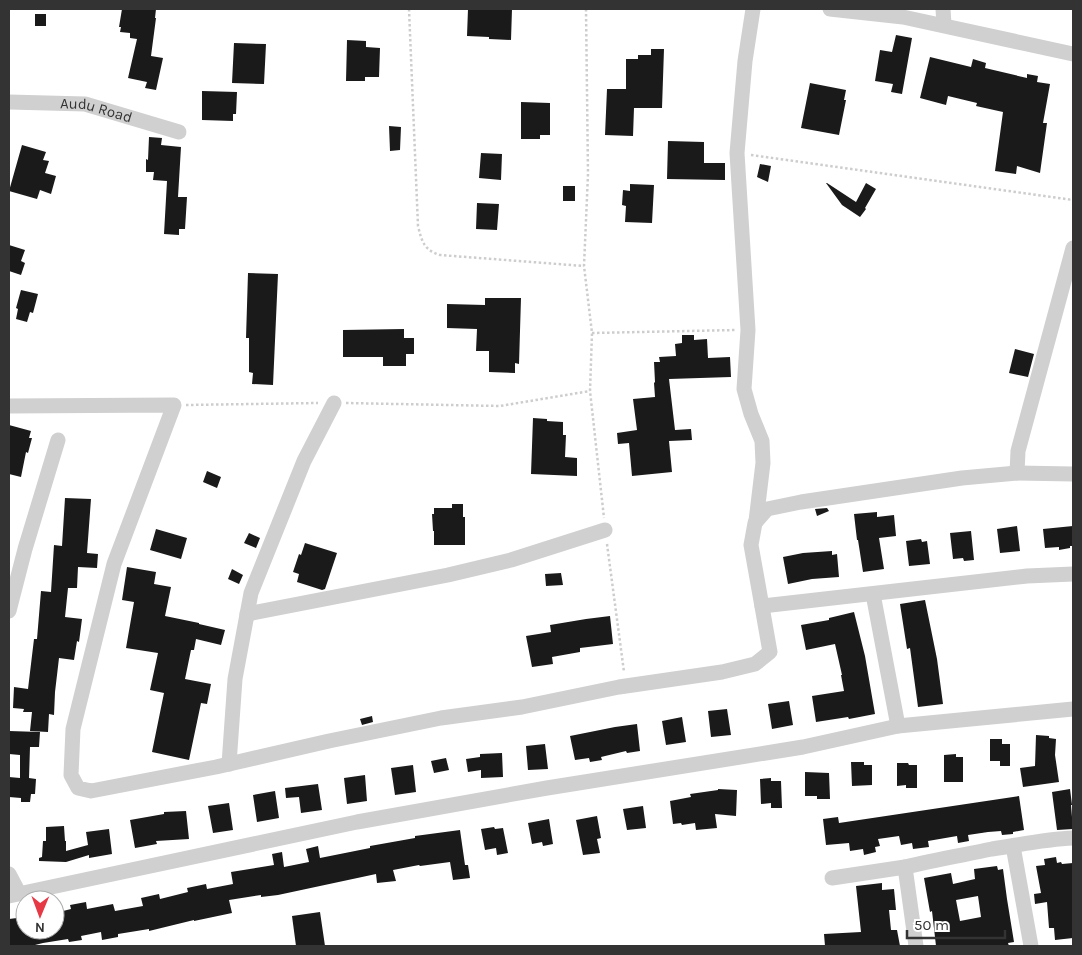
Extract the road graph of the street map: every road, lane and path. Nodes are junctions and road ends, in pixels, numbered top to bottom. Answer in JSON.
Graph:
{"nodes":[{"id":1,"x":409,"y":9,"type":"edge"},
{"id":2,"x":586,"y":9,"type":"edge"},
{"id":3,"x":753,"y":9,"type":"edge"},
{"id":4,"x":830,"y":9,"type":"edge"},
{"id":5,"x":943,"y":9,"type":"edge"},
{"id":6,"x":944,"y":25,"type":"junction"},
{"id":7,"x":1073,"y":54,"type":"edge"},
{"id":8,"x":9,"y":102,"type":"edge"},
{"id":9,"x":179,"y":132,"type":"dead end"},
{"id":10,"x":737,"y":153,"type":"junction"},
{"id":11,"x":1073,"y":200,"type":"edge"},
{"id":12,"x":1073,"y":248,"type":"edge"},
{"id":13,"x":584,"y":266,"type":"junction"},
{"id":14,"x":748,"y":330,"type":"junction"},
{"id":15,"x":592,"y":332,"type":"junction"},
{"id":16,"x":590,"y":391,"type":"junction"},
{"id":17,"x":334,"y":403,"type":"junction"},
{"id":18,"x":174,"y":405,"type":"junction"},
{"id":19,"x":9,"y":406,"type":"edge"},
{"id":20,"x":58,"y":440,"type":"dead end"},
{"id":21,"x":1017,"y":474,"type":"junction"},
{"id":22,"x":1073,"y":474,"type":"edge"},
{"id":23,"x":755,"y":523,"type":"junction"},
{"id":24,"x":605,"y":530,"type":"junction"},
{"id":25,"x":1073,"y":574,"type":"edge"},
{"id":26,"x":873,"y":594,"type":"junction"},
{"id":27,"x":762,"y":606,"type":"junction"},
{"id":28,"x":9,"y":611,"type":"edge"},
{"id":29,"x":247,"y":614,"type":"junction"},
{"id":30,"x":626,"y":686,"type":"junction"},
{"id":31,"x":1073,"y":709,"type":"edge"},
{"id":32,"x":898,"y":726,"type":"junction"},
{"id":33,"x":229,"y":764,"type":"junction"},
{"id":34,"x":1073,"y":838,"type":"edge"},
{"id":35,"x":1013,"y":846,"type":"junction"},
{"id":36,"x":905,"y":867,"type":"junction"},
{"id":37,"x":9,"y":874,"type":"edge"},
{"id":38,"x":832,"y":878,"type":"dead end"},
{"id":39,"x":14,"y":895,"type":"edge"},
{"id":40,"x":916,"y":946,"type":"edge"},
{"id":41,"x":1031,"y":946,"type":"edge"}],
"edges":[{"from":1,"to":13,"type":"path"},
{"from":2,"to":13,"type":"path"},
{"from":3,"to":10,"type":"street"},
{"from":4,"to":6,"type":"street"},
{"from":5,"to":6,"type":"street"},
{"from":6,"to":7,"type":"street"},
{"from":8,"to":9,"type":"street","name":"Audu Road"},
{"from":10,"to":11,"type":"path"},
{"from":10,"to":14,"type":"street"},
{"from":12,"to":21,"type":"street"},
{"from":13,"to":15,"type":"path"},
{"from":14,"to":15,"type":"path"},
{"from":14,"to":23,"type":"street"},
{"from":15,"to":16,"type":"path"},
{"from":16,"to":17,"type":"path"},
{"from":16,"to":24,"type":"path"},
{"from":17,"to":18,"type":"path"},
{"from":17,"to":29,"type":"street"},
{"from":18,"to":19,"type":"street"},
{"from":18,"to":33,"type":"street"},
{"from":20,"to":28,"type":"street"},
{"from":21,"to":22,"type":"street"},
{"from":21,"to":23,"type":"street"},
{"from":23,"to":27,"type":"street"},
{"from":24,"to":29,"type":"street"},
{"from":24,"to":30,"type":"path"},
{"from":25,"to":26,"type":"street"},
{"from":26,"to":27,"type":"street"},
{"from":26,"to":32,"type":"street"},
{"from":27,"to":30,"type":"street"},
{"from":29,"to":33,"type":"street"},
{"from":30,"to":33,"type":"street"},
{"from":31,"to":32,"type":"street"},
{"from":32,"to":39,"type":"street"},
{"from":34,"to":35,"type":"street"},
{"from":35,"to":36,"type":"street"},
{"from":35,"to":41,"type":"street"},
{"from":36,"to":38,"type":"street"},
{"from":36,"to":40,"type":"street"},
{"from":37,"to":39,"type":"street"}]}
